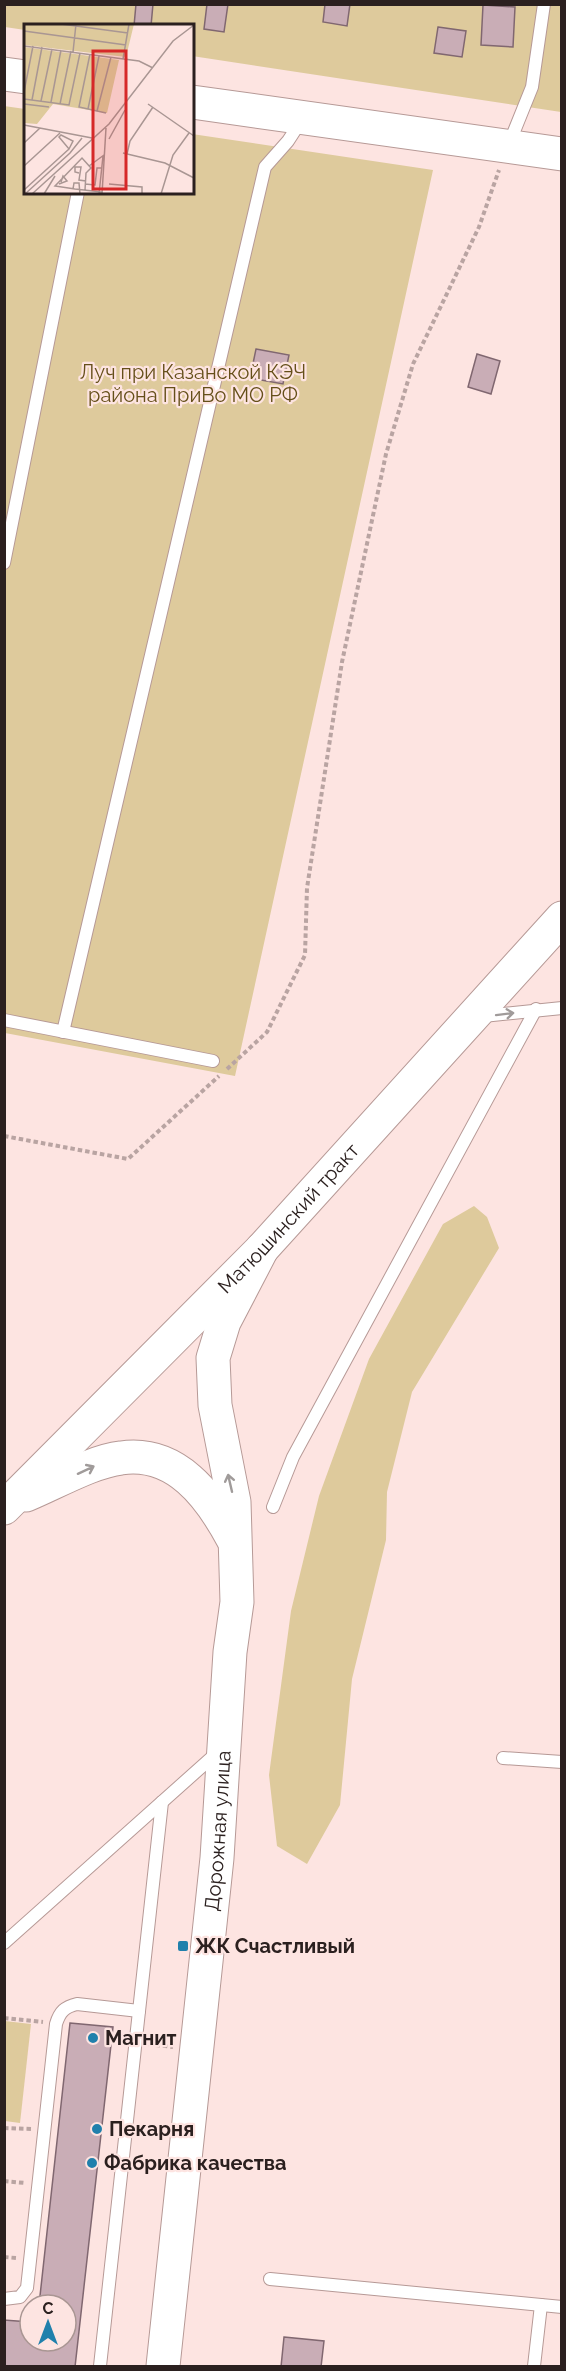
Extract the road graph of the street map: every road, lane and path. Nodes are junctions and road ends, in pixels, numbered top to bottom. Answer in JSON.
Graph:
{"nodes":[{"id":1,"x":544,"y":4,"type":"edge"},
{"id":2,"x":4,"y":74,"type":"edge"},
{"id":3,"x":24,"y":77,"type":"edge"},
{"id":4,"x":194,"y":102,"type":"edge"},
{"id":5,"x":303,"y":118,"type":"junction"},
{"id":6,"x":507,"y":148,"type":"junction"},
{"id":7,"x":561,"y":154,"type":"edge"},
{"id":8,"x":78,"y":194,"type":"edge"},
{"id":9,"x":4,"y":563,"type":"edge"},
{"id":10,"x":561,"y":918,"type":"edge"},
{"id":11,"x":561,"y":1008,"type":"edge"},
{"id":12,"x":536,"y":1010,"type":"junction"},
{"id":13,"x":473,"y":1018,"type":"junction"},
{"id":14,"x":4,"y":1020,"type":"edge"},
{"id":15,"x":63,"y":1032,"type":"junction"},
{"id":16,"x":213,"y":1061,"type":"dead end"},
{"id":17,"x":4,"y":1136,"type":"edge"},
{"id":18,"x":262,"y":1249,"type":"junction"},
{"id":19,"x":7,"y":1496,"type":"edge"},
{"id":20,"x":273,"y":1507,"type":"dead end"},
{"id":21,"x":235,"y":1541,"type":"junction"},
{"id":22,"x":224,"y":1747,"type":"junction"},
{"id":23,"x":503,"y":1758,"type":"dead end"},
{"id":24,"x":561,"y":1762,"type":"edge"},
{"id":25,"x":162,"y":1802,"type":"junction"},
{"id":26,"x":4,"y":1943,"type":"edge"},
{"id":27,"x":139,"y":2011,"type":"junction"},
{"id":28,"x":4,"y":2018,"type":"edge"},
{"id":29,"x":56,"y":2024,"type":"junction"},
{"id":30,"x":4,"y":2128,"type":"edge"},
{"id":31,"x":44,"y":2129,"type":"junction"},
{"id":32,"x":270,"y":2279,"type":"dead end"},
{"id":33,"x":4,"y":2299,"type":"edge"},
{"id":34,"x":541,"y":2305,"type":"junction"},
{"id":35,"x":561,"y":2307,"type":"edge"},
{"id":36,"x":100,"y":2367,"type":"edge"},
{"id":37,"x":163,"y":2367,"type":"edge"},
{"id":38,"x":534,"y":2367,"type":"edge"}],
"edges":[{"from":1,"to":6,"type":"lane"},
{"from":2,"to":3,"type":"street"},
{"from":4,"to":5,"type":"street"},
{"from":5,"to":6,"type":"street"},
{"from":5,"to":15,"type":"lane"},
{"from":6,"to":7,"type":"street"},
{"from":6,"to":17,"type":"path"},
{"from":8,"to":9,"type":"lane"},
{"from":10,"to":13,"type":"street","name":"Матюшинский тракт"},
{"from":11,"to":12,"type":"lane"},
{"from":13,"to":12,"type":"lane","one_way":true},
{"from":12,"to":20,"type":"lane"},
{"from":13,"to":18,"type":"street","name":"Матюшинский тракт"},
{"from":14,"to":15,"type":"lane"},
{"from":15,"to":16,"type":"lane"},
{"from":18,"to":19,"type":"street","name":"Матюшинский тракт"},
{"from":21,"to":18,"type":"street","name":"Дорожная улица","one_way":true},
{"from":19,"to":21,"type":"street","one_way":true},
{"from":21,"to":22,"type":"street","name":"Дорожная улица"},
{"from":22,"to":25,"type":"lane"},
{"from":22,"to":37,"type":"street","name":"Дорожная улица"},
{"from":23,"to":24,"type":"lane"},
{"from":25,"to":26,"type":"lane"},
{"from":25,"to":27,"type":"lane"},
{"from":27,"to":29,"type":"lane"},
{"from":27,"to":36,"type":"lane"},
{"from":28,"to":29,"type":"path"},
{"from":29,"to":31,"type":"lane"},
{"from":30,"to":31,"type":"path"},
{"from":31,"to":33,"type":"lane"},
{"from":32,"to":34,"type":"lane"},
{"from":34,"to":35,"type":"lane"},
{"from":34,"to":38,"type":"lane"}]}
